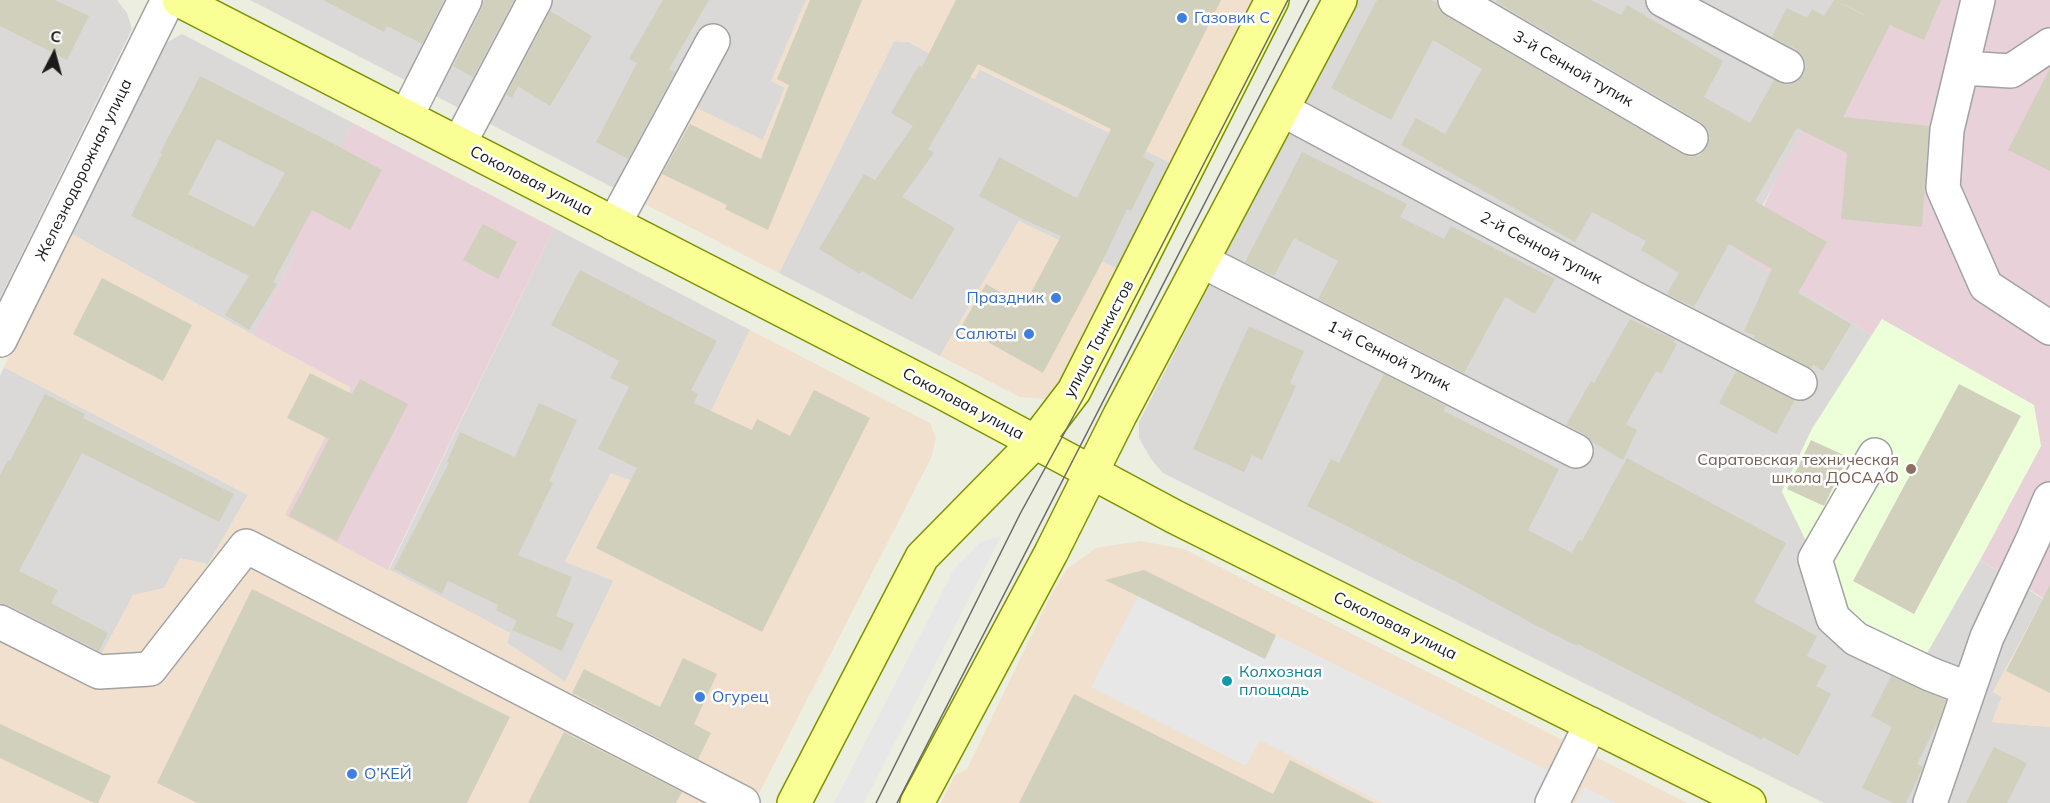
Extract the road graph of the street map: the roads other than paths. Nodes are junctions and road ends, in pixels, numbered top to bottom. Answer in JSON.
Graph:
{"nodes":[{"id":1,"x":168,"y":0,"type":"edge"},
{"id":2,"x":179,"y":0,"type":"edge"},
{"id":3,"x":465,"y":0,"type":"edge"},
{"id":4,"x":535,"y":0,"type":"edge"},
{"id":5,"x":1272,"y":0,"type":"edge"},
{"id":6,"x":1340,"y":0,"type":"edge"},
{"id":7,"x":1455,"y":0,"type":"edge"},
{"id":8,"x":1663,"y":0,"type":"edge"},
{"id":9,"x":1978,"y":0,"type":"edge"},
{"id":10,"x":713,"y":41,"type":"dead end"},
{"id":11,"x":2050,"y":45,"type":"edge"},
{"id":12,"x":1787,"y":66,"type":"dead end"},
{"id":13,"x":1963,"y":68,"type":"junction"},
{"id":14,"x":1283,"y":110,"type":"junction"},
{"id":15,"x":406,"y":117,"type":"junction"},
{"id":16,"x":1691,"y":138,"type":"dead end"},
{"id":17,"x":459,"y":144,"type":"junction"},
{"id":18,"x":614,"y":224,"type":"junction"},
{"id":19,"x":1202,"y":261,"type":"junction"},
{"id":20,"x":2050,"y":328,"type":"edge"},
{"id":21,"x":0,"y":340,"type":"edge"},
{"id":22,"x":1800,"y":383,"type":"dead end"},
{"id":23,"x":1035,"y":442,"type":"junction"},
{"id":24,"x":1576,"y":451,"type":"dead end"},
{"id":25,"x":1875,"y":455,"type":"dead end"},
{"id":26,"x":1093,"y":472,"type":"junction"},
{"id":27,"x":2050,"y":499,"type":"edge"},
{"id":28,"x":0,"y":622,"type":"edge"},
{"id":29,"x":1969,"y":689,"type":"junction"},
{"id":30,"x":1591,"y":724,"type":"junction"},
{"id":31,"x":743,"y":803,"type":"edge"},
{"id":32,"x":794,"y":803,"type":"edge"},
{"id":33,"x":917,"y":803,"type":"edge"},
{"id":34,"x":1552,"y":803,"type":"edge"},
{"id":35,"x":1749,"y":803,"type":"edge"},
{"id":36,"x":1930,"y":803,"type":"edge"}],
"edges":[{"from":1,"to":21,"type":"street","name":"Железнодорожная улица"},
{"from":2,"to":15,"type":"main road","name":"Соколовая улица"},
{"from":3,"to":15,"type":"street"},
{"from":4,"to":17,"type":"street"},
{"from":5,"to":23,"type":"main road","name":"улица Танкистов"},
{"from":6,"to":14,"type":"main road"},
{"from":7,"to":16,"type":"street","name":"3-й Сенной тупик"},
{"from":8,"to":12,"type":"street"},
{"from":9,"to":13,"type":"street"},
{"from":10,"to":18,"type":"street"},
{"from":11,"to":13,"type":"street"},
{"from":13,"to":20,"type":"street"},
{"from":14,"to":19,"type":"main road"},
{"from":14,"to":22,"type":"street","name":"2-й Сенной тупик"},
{"from":15,"to":17,"type":"main road","name":"Соколовая улица"},
{"from":17,"to":18,"type":"main road","name":"Соколовая улица"},
{"from":18,"to":23,"type":"main road","name":"Соколовая улица"},
{"from":19,"to":24,"type":"street","name":"1-й Сенной тупик"},
{"from":19,"to":26,"type":"main road"},
{"from":23,"to":26,"type":"main road","name":"Соколовая улица"},
{"from":23,"to":32,"type":"main road","name":"улица Танкистов"},
{"from":25,"to":29,"type":"street"},
{"from":26,"to":30,"type":"main road","name":"Соколовая улица"},
{"from":26,"to":33,"type":"main road"},
{"from":27,"to":29,"type":"street"},
{"from":28,"to":31,"type":"street"},
{"from":29,"to":36,"type":"street"},
{"from":30,"to":34,"type":"street"},
{"from":30,"to":35,"type":"main road","name":"Соколовая улица"}]}
